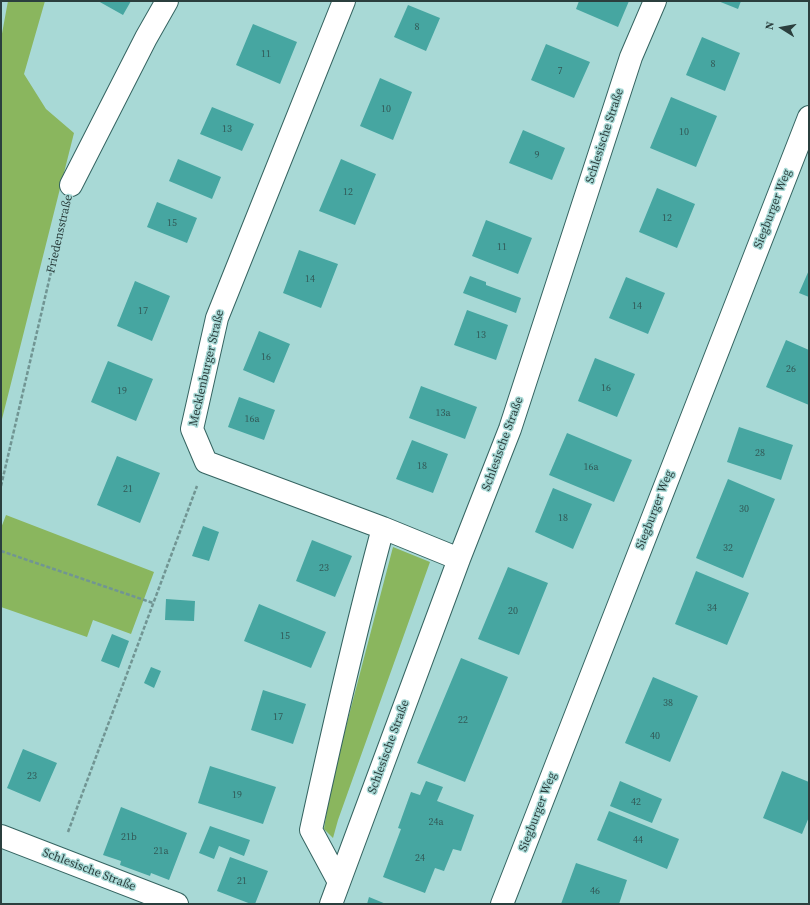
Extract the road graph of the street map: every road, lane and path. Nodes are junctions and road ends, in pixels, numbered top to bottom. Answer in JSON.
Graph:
{"nodes":[{"id":1,"x":167,"y":1,"type":"edge"},
{"id":2,"x":344,"y":1,"type":"edge"},
{"id":3,"x":655,"y":1,"type":"edge"},
{"id":4,"x":809,"y":117,"type":"edge"},
{"id":5,"x":71,"y":185,"type":"joint"},
{"id":6,"x":206,"y":462,"type":"junction"},
{"id":7,"x":1,"y":486,"type":"edge"},
{"id":8,"x":383,"y":528,"type":"junction"},
{"id":9,"x":1,"y":551,"type":"edge"},
{"id":10,"x":459,"y":559,"type":"junction"},
{"id":11,"x":153,"y":603,"type":"junction"},
{"id":12,"x":1,"y":836,"type":"edge"},
{"id":13,"x":58,"y":859,"type":"junction"},
{"id":14,"x":339,"y":882,"type":"junction"},
{"id":15,"x":177,"y":904,"type":"edge"},
{"id":16,"x":330,"y":904,"type":"edge"},
{"id":17,"x":502,"y":904,"type":"edge"}],
"edges":[{"from":1,"to":5,"type":"street","name":"Friedensstraße"},
{"from":2,"to":6,"type":"street","name":"Mecklenburger Straße"},
{"from":3,"to":10,"type":"street","name":"Schlesische Straße"},
{"from":4,"to":17,"type":"street","name":"Siegburger Weg"},
{"from":5,"to":7,"type":"path","name":"Friedensstraße"},
{"from":6,"to":8,"type":"street"},
{"from":6,"to":11,"type":"path"},
{"from":8,"to":10,"type":"street"},
{"from":8,"to":14,"type":"street"},
{"from":9,"to":11,"type":"path"},
{"from":10,"to":14,"type":"street","name":"Schlesische Straße"},
{"from":11,"to":13,"type":"path"},
{"from":12,"to":13,"type":"street","name":"Schlesische Straße"},
{"from":13,"to":15,"type":"street","name":"Schlesische Straße"},
{"from":14,"to":16,"type":"street","name":"Schlesische Straße"}]}
